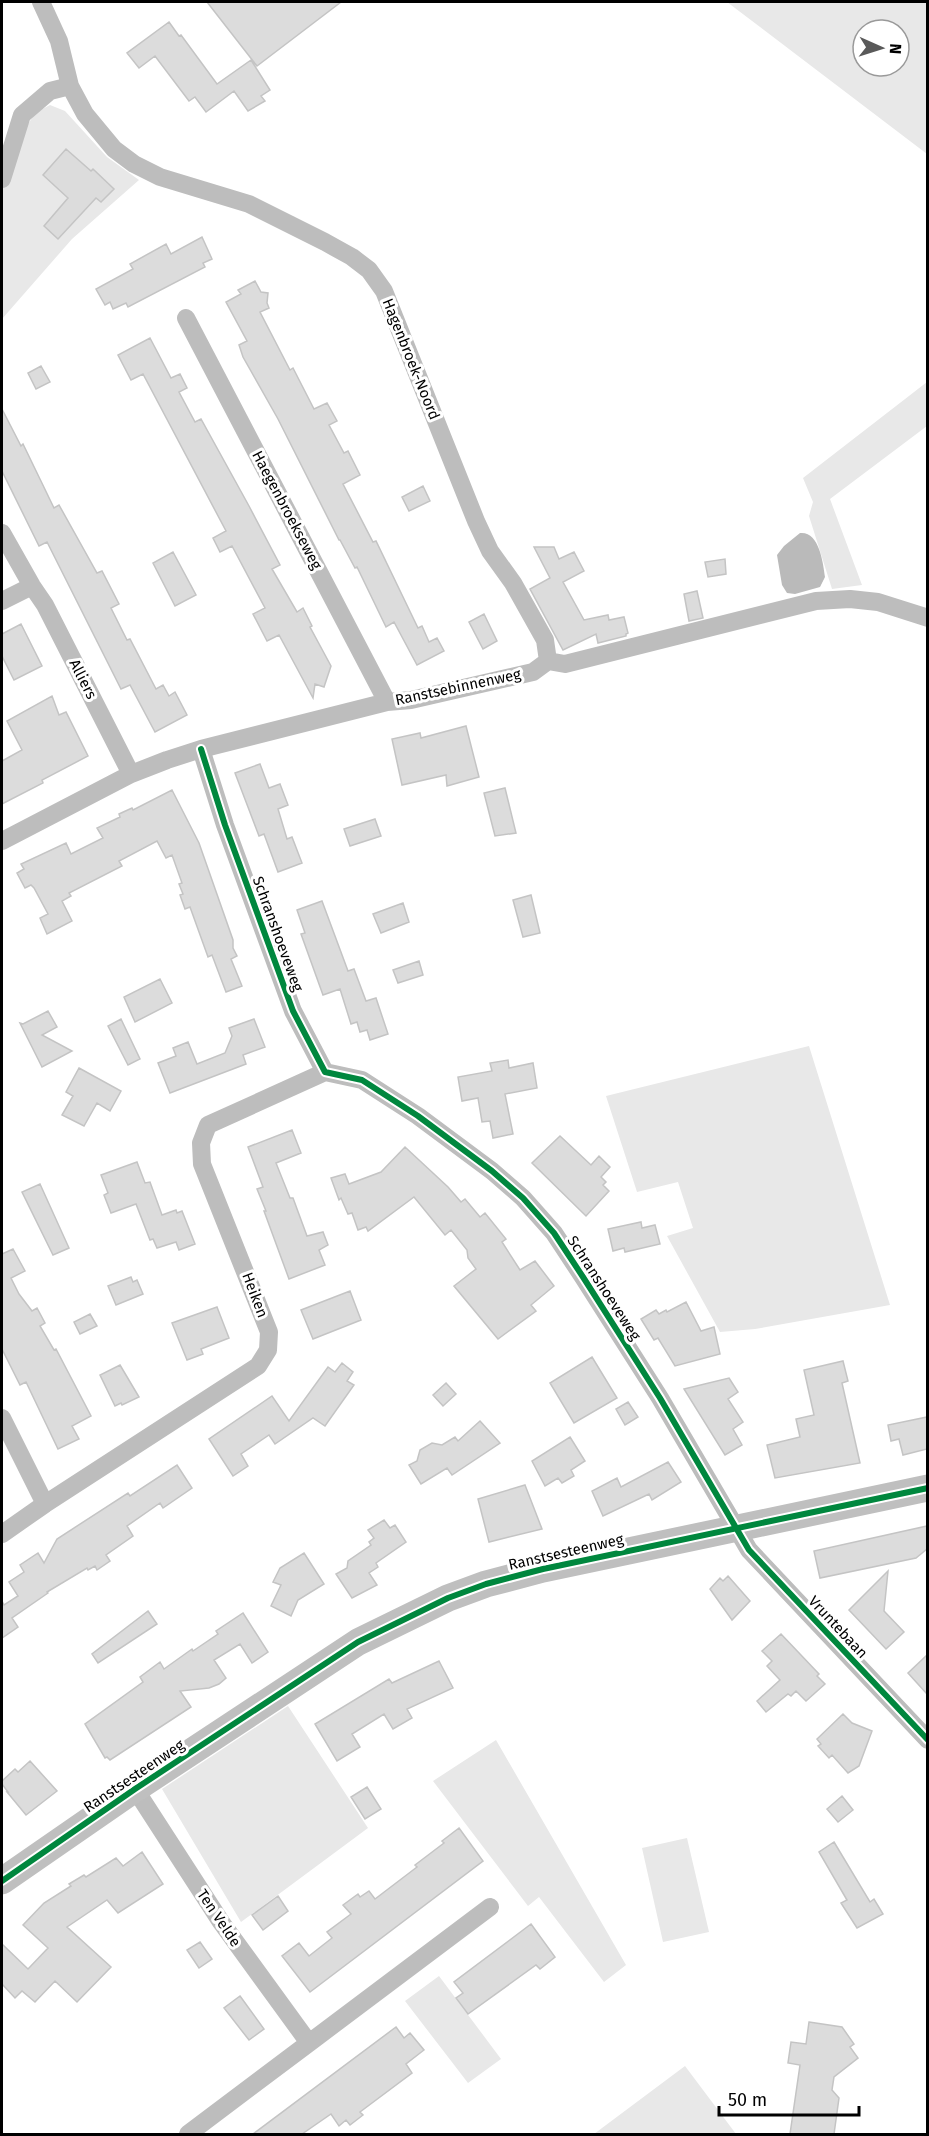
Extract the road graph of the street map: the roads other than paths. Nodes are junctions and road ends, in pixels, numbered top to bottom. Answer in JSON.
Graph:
{"nodes":[{"id":1,"x":41,"y":2,"type":"edge"},
{"id":2,"x":70,"y":86,"type":"junction"},
{"id":3,"x":2,"y":179,"type":"edge"},
{"id":4,"x":186,"y":318,"type":"dead end"},
{"id":5,"x":2,"y":533,"type":"edge"},
{"id":6,"x":32,"y":586,"type":"junction"},
{"id":7,"x":2,"y":600,"type":"edge"},
{"id":8,"x":927,"y":618,"type":"edge"},
{"id":9,"x":548,"y":662,"type":"junction"},
{"id":10,"x":387,"y":702,"type":"junction"},
{"id":11,"x":201,"y":749,"type":"junction"},
{"id":12,"x":132,"y":774,"type":"junction"},
{"id":13,"x":2,"y":841,"type":"edge"},
{"id":14,"x":325,"y":1072,"type":"junction"},
{"id":15,"x":2,"y":1418,"type":"edge"},
{"id":16,"x":927,"y":1488,"type":"edge"},
{"id":17,"x":45,"y":1504,"type":"junction"},
{"id":18,"x":735,"y":1527,"type":"junction"},
{"id":19,"x":2,"y":1534,"type":"edge"},
{"id":20,"x":927,"y":1740,"type":"edge"},
{"id":21,"x":135,"y":1789,"type":"junction"},
{"id":22,"x":2,"y":1881,"type":"edge"},
{"id":23,"x":490,"y":1907,"type":"dead end"},
{"id":24,"x":309,"y":2043,"type":"junction"},
{"id":25,"x":188,"y":2134,"type":"edge"}],
"edges":[{"from":1,"to":2,"type":"street","name":"Hagenbroek-Noord"},
{"from":2,"to":3,"type":"street"},
{"from":2,"to":9,"type":"street","name":"Hagenbroek-Noord"},
{"from":4,"to":10,"type":"street","name":"Haegenbroekseweg"},
{"from":5,"to":6,"type":"street","name":"Alliers"},
{"from":6,"to":7,"type":"street"},
{"from":6,"to":12,"type":"street","name":"Alliers"},
{"from":8,"to":9,"type":"street","name":"Ranstsebinnenweg"},
{"from":9,"to":10,"type":"street","name":"Ranstsebinnenweg"},
{"from":10,"to":11,"type":"street","name":"Ranstsebinnenweg"},
{"from":11,"to":12,"type":"street","name":"Ranstsebinnenweg"},
{"from":11,"to":14,"type":"street","name":"Schranshoeveweg"},
{"from":12,"to":13,"type":"street","name":"Ranstsebinnenweg"},
{"from":14,"to":17,"type":"street","name":"Heiken"},
{"from":14,"to":18,"type":"street","name":"Schranshoeveweg"},
{"from":15,"to":17,"type":"street"},
{"from":16,"to":18,"type":"street","name":"Ranstsesteenweg"},
{"from":17,"to":19,"type":"street","name":"Heiken"},
{"from":18,"to":20,"type":"street","name":"Vruntebaan"},
{"from":18,"to":21,"type":"street","name":"Ranstsesteenweg"},
{"from":21,"to":22,"type":"street","name":"Ranstsesteenweg"},
{"from":21,"to":24,"type":"street","name":"Ten Velde"},
{"from":23,"to":24,"type":"street"},
{"from":24,"to":25,"type":"street"}]}
